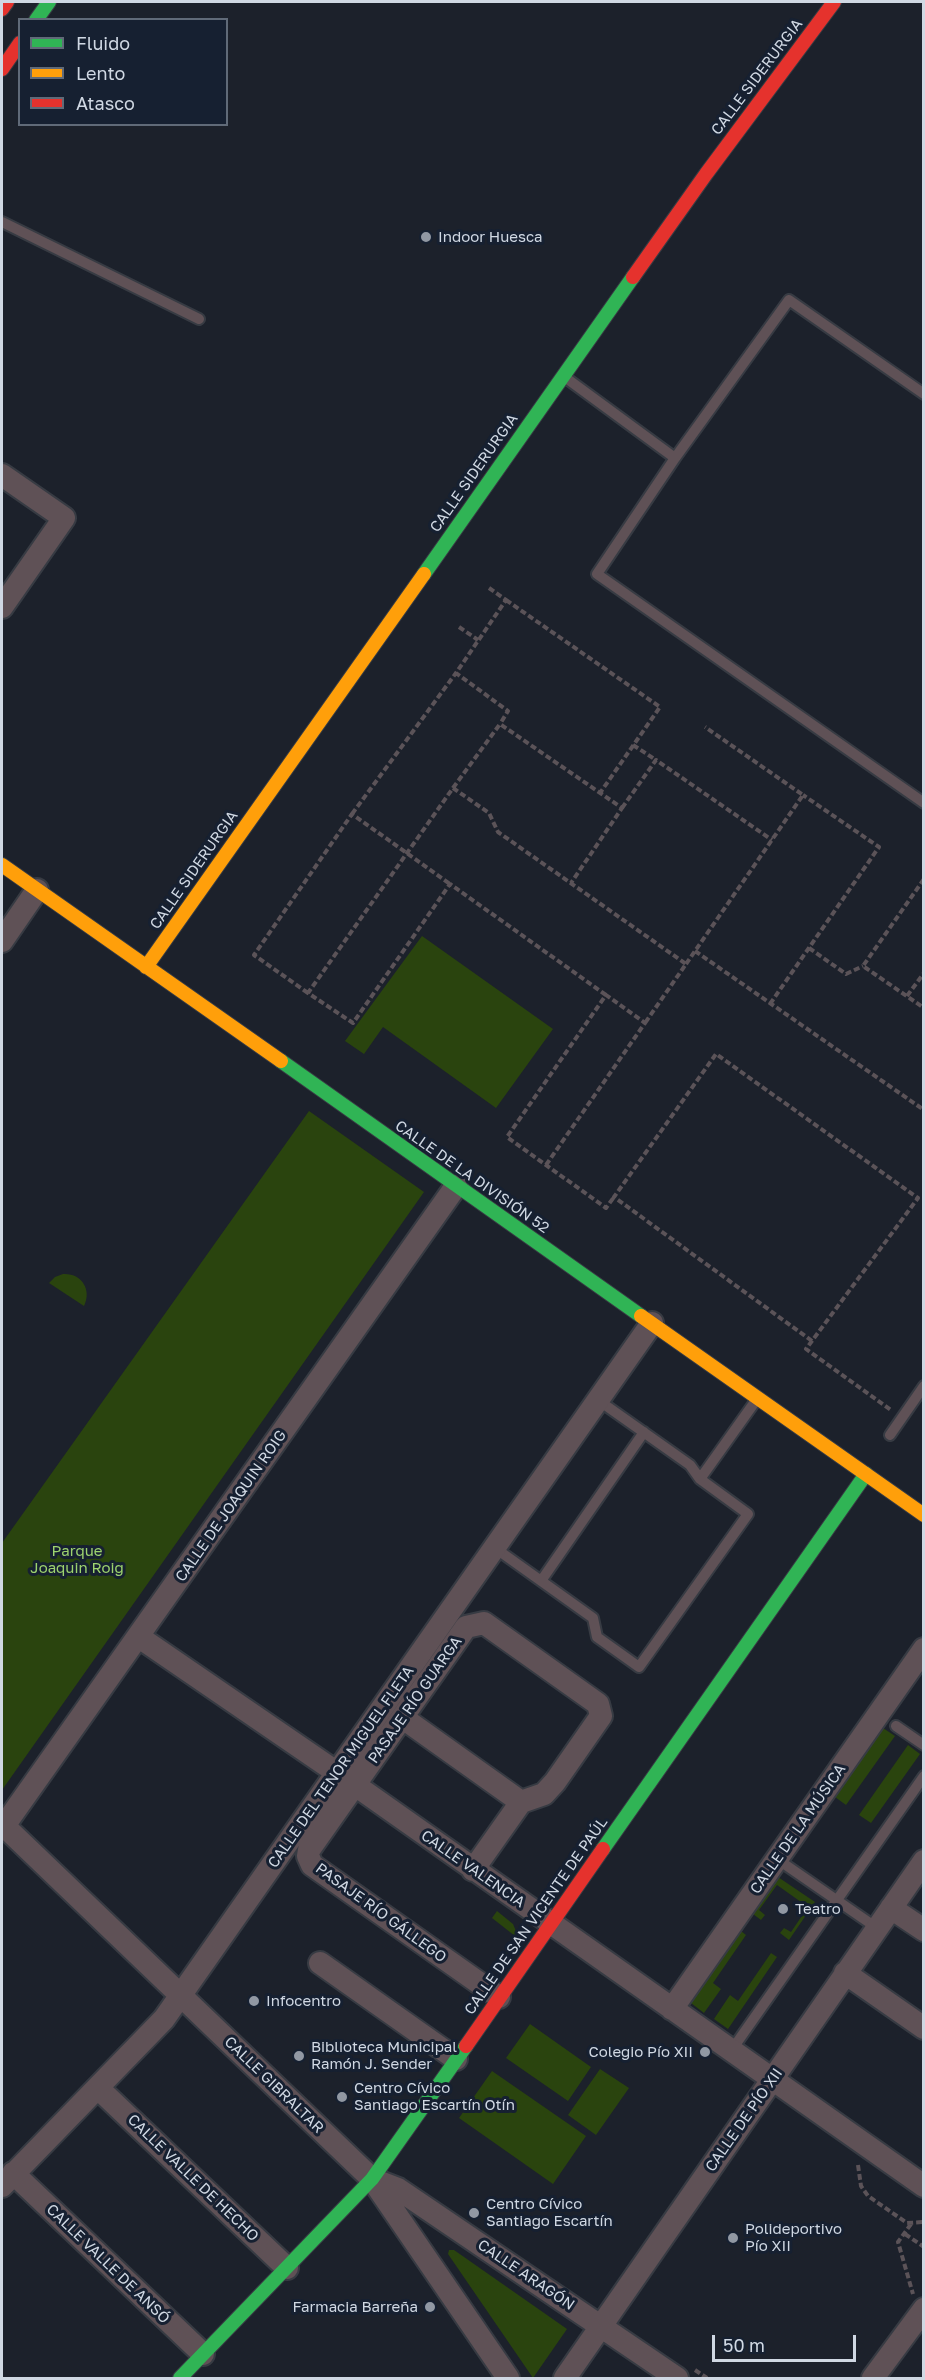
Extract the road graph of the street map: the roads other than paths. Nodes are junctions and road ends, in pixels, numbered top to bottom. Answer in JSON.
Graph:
{"nodes":[{"id":1,"x":7,"y":2,"type":"edge"},
{"id":2,"x":49,"y":2,"type":"edge"},
{"id":3,"x":834,"y":2,"type":"edge"},
{"id":4,"x":2,"y":9,"type":"edge"},
{"id":5,"x":37,"y":18,"type":"edge"},
{"id":6,"x":18,"y":46,"type":"edge"},
{"id":7,"x":2,"y":69,"type":"edge"},
{"id":8,"x":2,"y":222,"type":"edge"},
{"id":9,"x":199,"y":319,"type":"dead end"},
{"id":10,"x":563,"y":376,"type":"junction"},
{"id":11,"x":924,"y":394,"type":"edge"},
{"id":12,"x":675,"y":458,"type":"junction"},
{"id":13,"x":2,"y":475,"type":"edge"},
{"id":14,"x":2,"y":607,"type":"edge"},
{"id":15,"x":924,"y":803,"type":"edge"},
{"id":16,"x":2,"y":865,"type":"edge"},
{"id":17,"x":37,"y":890,"type":"junction"},
{"id":18,"x":2,"y":941,"type":"edge"},
{"id":19,"x":146,"y":967,"type":"junction"},
{"id":20,"x":456,"y":1186,"type":"junction"},
{"id":21,"x":652,"y":1323,"type":"junction"},
{"id":22,"x":924,"y":1386,"type":"edge"},
{"id":23,"x":758,"y":1398,"type":"junction"},
{"id":24,"x":598,"y":1400,"type":"junction"},
{"id":25,"x":644,"y":1432,"type":"junction"},
{"id":26,"x":890,"y":1435,"type":"dead end"},
{"id":27,"x":866,"y":1474,"type":"junction"},
{"id":28,"x":700,"y":1479,"type":"junction"},
{"id":29,"x":924,"y":1515,"type":"edge"},
{"id":30,"x":495,"y":1548,"type":"junction"},
{"id":31,"x":541,"y":1581,"type":"junction"},
{"id":32,"x":139,"y":1636,"type":"junction"},
{"id":33,"x":924,"y":1649,"type":"edge"},
{"id":34,"x":403,"y":1718,"type":"junction"},
{"id":35,"x":896,"y":1726,"type":"dead end"},
{"id":36,"x":924,"y":1745,"type":"edge"},
{"id":37,"x":924,"y":1776,"type":"edge"},
{"id":38,"x":346,"y":1779,"type":"junction"},
{"id":39,"x":522,"y":1802,"type":"junction"},
{"id":40,"x":3,"y":1825,"type":"edge"},
{"id":41,"x":777,"y":1859,"type":"junction"},
{"id":42,"x":924,"y":1861,"type":"edge"},
{"id":43,"x":473,"y":1870,"type":"junction"},
{"id":44,"x":837,"y":1900,"type":"junction"},
{"id":45,"x":891,"y":1908,"type":"junction"},
{"id":46,"x":551,"y":1925,"type":"junction"},
{"id":47,"x":877,"y":1928,"type":"junction"},
{"id":48,"x":924,"y":1930,"type":"edge"},
{"id":49,"x":320,"y":1963,"type":"dead end"},
{"id":50,"x":845,"y":1974,"type":"junction"},
{"id":51,"x":180,"y":1996,"type":"junction"},
{"id":52,"x":499,"y":1997,"type":"junction"},
{"id":53,"x":672,"y":2010,"type":"junction"},
{"id":54,"x":924,"y":2028,"type":"edge"},
{"id":55,"x":731,"y":2051,"type":"junction"},
{"id":56,"x":456,"y":2059,"type":"junction"},
{"id":57,"x":771,"y":2080,"type":"junction"},
{"id":58,"x":98,"y":2088,"type":"junction"},
{"id":59,"x":372,"y":2179,"type":"junction"},
{"id":60,"x":8,"y":2180,"type":"edge"},
{"id":61,"x":924,"y":2186,"type":"edge"},
{"id":62,"x":450,"y":2224,"type":"junction"},
{"id":63,"x":426,"y":2258,"type":"junction"},
{"id":64,"x":287,"y":2268,"type":"junction"},
{"id":65,"x":919,"y":2304,"type":"edge"},
{"id":66,"x":601,"y":2326,"type":"junction"},
{"id":67,"x":203,"y":2354,"type":"junction"},
{"id":68,"x":180,"y":2379,"type":"edge"},
{"id":69,"x":508,"y":2379,"type":"edge"},
{"id":70,"x":565,"y":2379,"type":"edge"},
{"id":71,"x":677,"y":2379,"type":"edge"},
{"id":72,"x":873,"y":2379,"type":"edge"}],
"edges":[{"from":1,"to":4,"type":"street"},
{"from":2,"to":5,"type":"street"},
{"from":3,"to":10,"type":"street","name":"CALLE SIDERURGIA"},
{"from":6,"to":7,"type":"street"},
{"from":8,"to":9,"type":"lane"},
{"from":10,"to":12,"type":"lane"},
{"from":10,"to":19,"type":"street","name":"CALLE SIDERURGIA"},
{"from":11,"to":12,"type":"lane"},
{"from":12,"to":15,"type":"lane"},
{"from":13,"to":14,"type":"street"},
{"from":16,"to":17,"type":"street","name":"CALLE DE LA DIVISIÓN 52"},
{"from":17,"to":18,"type":"street"},
{"from":17,"to":19,"type":"street","name":"CALLE DE LA DIVISIÓN 52"},
{"from":19,"to":20,"type":"street","name":"CALLE DE LA DIVISIÓN 52"},
{"from":20,"to":21,"type":"street","name":"CALLE DE LA DIVISIÓN 52"},
{"from":20,"to":32,"type":"street","name":"CALLE DE JOAQUIN ROIG"},
{"from":21,"to":23,"type":"street","name":"CALLE DE LA DIVISIÓN 52"},
{"from":21,"to":24,"type":"street","name":"CALLE DEL TENOR MIGUEL FLETA"},
{"from":22,"to":26,"type":"lane"},
{"from":23,"to":27,"type":"street","name":"CALLE DE LA DIVISIÓN 52"},
{"from":23,"to":28,"type":"lane"},
{"from":24,"to":25,"type":"lane"},
{"from":24,"to":30,"type":"street","name":"CALLE DEL TENOR MIGUEL FLETA"},
{"from":25,"to":28,"type":"lane"},
{"from":25,"to":31,"type":"lane"},
{"from":27,"to":29,"type":"street","name":"CALLE DE LA DIVISIÓN 52"},
{"from":27,"to":46,"type":"street","name":"CALLE DE SAN VICENTE DE PAÚL"},
{"from":28,"to":31,"type":"lane"},
{"from":30,"to":31,"type":"lane"},
{"from":30,"to":38,"type":"street","name":"CALLE DEL TENOR MIGUEL FLETA"},
{"from":32,"to":38,"type":"street","name":"CALLE VALENCIA"},
{"from":32,"to":40,"type":"street","name":"CALLE DE JOAQUIN ROIG"},
{"from":33,"to":41,"type":"street","name":"CALLE DE LA MÚSICA"},
{"from":34,"to":38,"type":"street","name":"PASAJE RÍO GUARGA"},
{"from":34,"to":39,"type":"street"},
{"from":34,"to":39,"type":"street","name":"PASAJE RÍO GUARGA"},
{"from":35,"to":36,"type":"lane"},
{"from":37,"to":44,"type":"lane"},
{"from":38,"to":43,"type":"street","name":"CALLE VALENCIA"},
{"from":38,"to":51,"type":"street","name":"CALLE DEL TENOR MIGUEL FLETA"},
{"from":38,"to":52,"type":"street","name":"PASAJE RÍO GÁLLEGO"},
{"from":39,"to":43,"type":"street","name":"PASAJE RÍO GUARGA"},
{"from":40,"to":51,"type":"street","name":"CALLE GIBRALTAR"},
{"from":41,"to":44,"type":"lane"},
{"from":41,"to":53,"type":"street","name":"CALLE DE LA MÚSICA"},
{"from":42,"to":45,"type":"street","name":"CALLE DE PÍO XII"},
{"from":43,"to":46,"type":"street","name":"CALLE VALENCIA"},
{"from":44,"to":47,"type":"lane"},
{"from":44,"to":55,"type":"lane"},
{"from":45,"to":47,"type":"street","name":"CALLE DE PÍO XII"},
{"from":45,"to":48,"type":"street"},
{"from":46,"to":52,"type":"street","name":"CALLE DE SAN VICENTE DE PAÚL"},
{"from":46,"to":53,"type":"street","name":"CALLE VALENCIA"},
{"from":47,"to":50,"type":"street","name":"CALLE DE PÍO XII"},
{"from":49,"to":56,"type":"street"},
{"from":50,"to":54,"type":"street"},
{"from":50,"to":57,"type":"street","name":"CALLE DE PÍO XII"},
{"from":51,"to":58,"type":"street","name":"CALLE DEL TENOR MIGUEL FLETA"},
{"from":51,"to":59,"type":"street","name":"CALLE GIBRALTAR"},
{"from":52,"to":56,"type":"street","name":"CALLE DE SAN VICENTE DE PAÚL"},
{"from":53,"to":55,"type":"street","name":"CALLE VALENCIA"},
{"from":55,"to":57,"type":"street","name":"CALLE VALENCIA"},
{"from":56,"to":59,"type":"street","name":"CALLE DE SAN VICENTE DE PAÚL"},
{"from":57,"to":61,"type":"street","name":"CALLE VALENCIA"},
{"from":57,"to":66,"type":"street","name":"CALLE DE PÍO XII"},
{"from":58,"to":60,"type":"street","name":"CALLE DEL TENOR MIGUEL FLETA"},
{"from":58,"to":64,"type":"street","name":"CALLE VALLE DE HECHO"},
{"from":59,"to":62,"type":"street","name":"CALLE ARAGÓN"},
{"from":59,"to":63,"type":"street","name":"CALLE GIBRALTAR"},
{"from":59,"to":64,"type":"street","name":"CALLE DE SAN VICENTE DE PAÚL"},
{"from":60,"to":67,"type":"street","name":"CALLE VALLE DE ANSÓ"},
{"from":62,"to":63,"type":"street"},
{"from":62,"to":66,"type":"street","name":"CALLE ARAGÓN"},
{"from":63,"to":69,"type":"street","name":"CALLE GIBRALTAR"},
{"from":64,"to":67,"type":"street","name":"CALLE DE SAN VICENTE DE PAÚL"},
{"from":65,"to":72,"type":"street"},
{"from":66,"to":70,"type":"street","name":"CALLE DE PÍO XII"},
{"from":66,"to":71,"type":"street","name":"CALLE ARAGÓN"},
{"from":67,"to":68,"type":"street","name":"CALLE DE SAN VICENTE DE PAÚL"}]}
